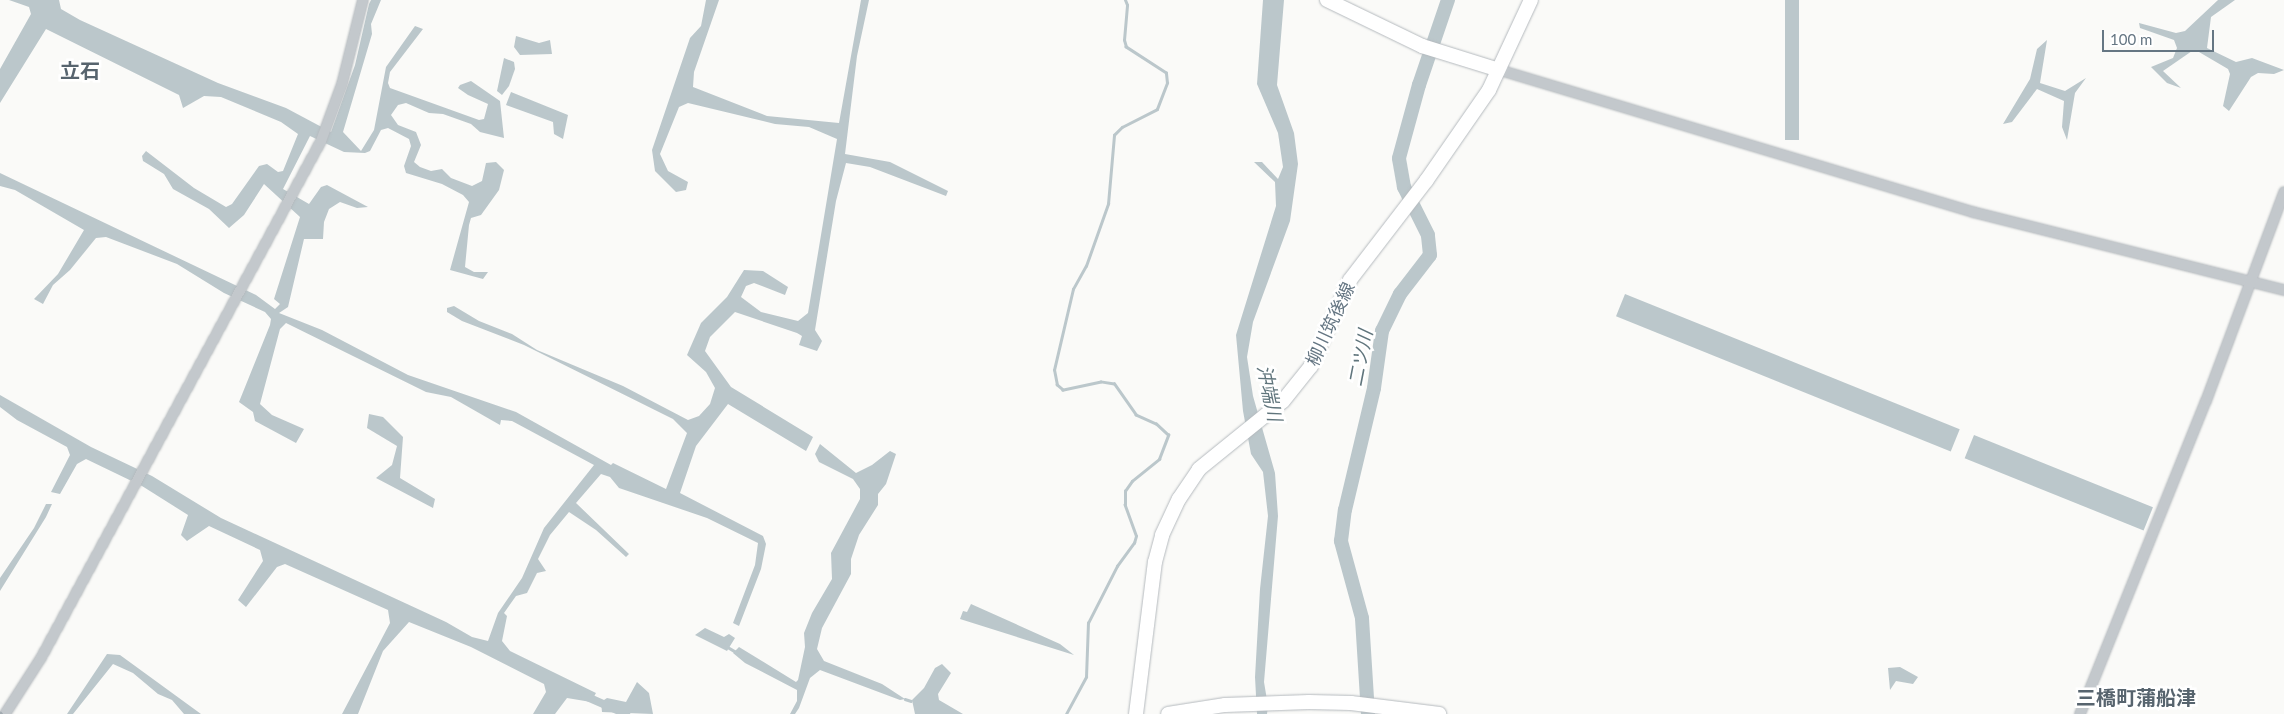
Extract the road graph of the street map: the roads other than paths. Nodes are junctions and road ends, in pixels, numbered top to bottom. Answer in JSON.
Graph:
{"nodes":[{"id":1,"x":363,"y":0,"type":"edge"},
{"id":2,"x":1327,"y":0,"type":"edge"},
{"id":3,"x":1531,"y":0,"type":"edge"},
{"id":4,"x":1496,"y":69,"type":"junction"},
{"id":5,"x":2284,"y":192,"type":"edge"},
{"id":6,"x":2253,"y":282,"type":"junction"},
{"id":7,"x":2284,"y":290,"type":"edge"},
{"id":8,"x":5,"y":714,"type":"edge"},
{"id":9,"x":1136,"y":714,"type":"edge"},
{"id":10,"x":1168,"y":714,"type":"edge"},
{"id":11,"x":1439,"y":714,"type":"edge"},
{"id":12,"x":2080,"y":714,"type":"edge"}],
"edges":[{"from":1,"to":8,"type":"street"},
{"from":2,"to":4,"type":"main road"},
{"from":3,"to":4,"type":"main road","name":"柳川筑後線"},
{"from":4,"to":6,"type":"street"},
{"from":4,"to":9,"type":"main road","name":"柳川筑後線"},
{"from":5,"to":6,"type":"street"},
{"from":6,"to":7,"type":"street"},
{"from":6,"to":12,"type":"street"},
{"from":10,"to":11,"type":"main road"}]}
